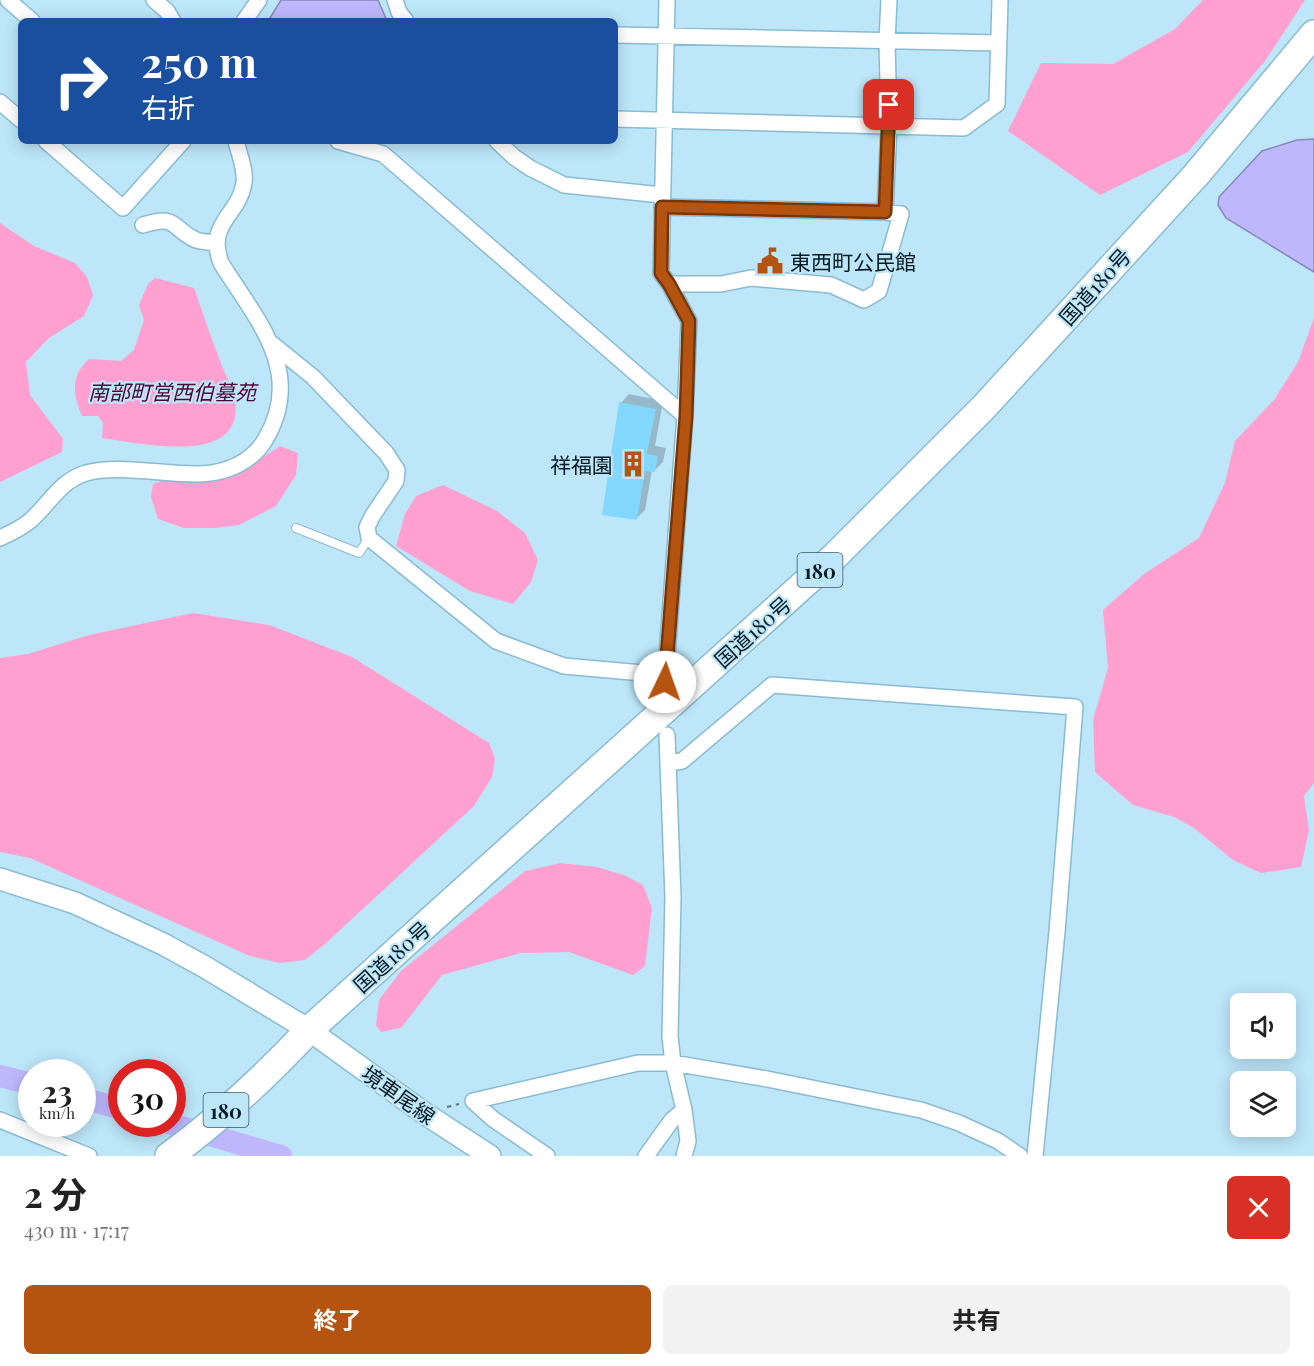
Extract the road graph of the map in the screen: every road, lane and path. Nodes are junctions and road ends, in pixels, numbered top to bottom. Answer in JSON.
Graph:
{"nodes":[{"id":1,"x":8,"y":0,"type":"edge"},
{"id":2,"x":154,"y":0,"type":"edge"},
{"id":3,"x":259,"y":0,"type":"edge"},
{"id":4,"x":395,"y":0,"type":"edge"},
{"id":5,"x":667,"y":0,"type":"edge"},
{"id":6,"x":889,"y":0,"type":"edge"},
{"id":7,"x":1000,"y":0,"type":"edge"},
{"id":8,"x":29,"y":18,"type":"edge"},
{"id":9,"x":171,"y":18,"type":"edge"},
{"id":10,"x":246,"y":18,"type":"edge"},
{"id":11,"x":404,"y":18,"type":"edge"},
{"id":12,"x":1314,"y":34,"type":"edge"},
{"id":13,"x":618,"y":35,"type":"edge"},
{"id":14,"x":666,"y":37,"type":"junction"},
{"id":15,"x":887,"y":41,"type":"junction"},
{"id":16,"x":998,"y":43,"type":"junction"},
{"id":17,"x":0,"y":102,"type":"edge"},
{"id":18,"x":18,"y":117,"type":"edge"},
{"id":19,"x":618,"y":119,"type":"edge"},
{"id":20,"x":664,"y":120,"type":"junction"},
{"id":21,"x":889,"y":126,"type":"junction"},
{"id":22,"x":49,"y":144,"type":"edge"},
{"id":23,"x":174,"y":144,"type":"edge"},
{"id":24,"x":237,"y":144,"type":"edge"},
{"id":25,"x":348,"y":144,"type":"edge"},
{"id":26,"x":500,"y":144,"type":"edge"},
{"id":27,"x":662,"y":201,"type":"junction"},
{"id":28,"x":885,"y":212,"type":"junction"},
{"id":29,"x":143,"y":225,"type":"dead end"},
{"id":30,"x":216,"y":243,"type":"junction"},
{"id":31,"x":669,"y":284,"type":"junction"},
{"id":32,"x":271,"y":343,"type":"junction"},
{"id":33,"x":686,"y":416,"type":"junction"},
{"id":34,"x":296,"y":528,"type":"dead end"},
{"id":35,"x":0,"y":538,"type":"edge"},
{"id":36,"x":369,"y":538,"type":"junction"},
{"id":37,"x":667,"y":735,"type":"dead end"},
{"id":38,"x":668,"y":763,"type":"junction"},
{"id":39,"x":0,"y":879,"type":"edge"},
{"id":40,"x":309,"y":1030,"type":"junction"},
{"id":41,"x":673,"y":1063,"type":"junction"},
{"id":42,"x":473,"y":1101,"type":"junction"},
{"id":43,"x":684,"y":1110,"type":"junction"},
{"id":44,"x":424,"y":1113,"type":"junction"},
{"id":45,"x":0,"y":1120,"type":"edge"},
{"id":46,"x":89,"y":1156,"type":"edge"},
{"id":47,"x":169,"y":1156,"type":"edge"},
{"id":48,"x":490,"y":1156,"type":"edge"},
{"id":49,"x":547,"y":1156,"type":"edge"},
{"id":50,"x":646,"y":1156,"type":"edge"},
{"id":51,"x":684,"y":1156,"type":"edge"},
{"id":52,"x":1020,"y":1156,"type":"edge"},
{"id":53,"x":1035,"y":1156,"type":"edge"}],
"edges":[{"from":1,"to":8,"type":"street"},
{"from":2,"to":9,"type":"street"},
{"from":3,"to":10,"type":"street"},
{"from":4,"to":11,"type":"street"},
{"from":5,"to":14,"type":"street"},
{"from":6,"to":15,"type":"street"},
{"from":7,"to":16,"type":"street"},
{"from":12,"to":40,"type":"highway","name":"国道180号","number":"180"},
{"from":13,"to":14,"type":"street"},
{"from":14,"to":15,"type":"street"},
{"from":14,"to":20,"type":"street"},
{"from":15,"to":16,"type":"street"},
{"from":15,"to":21,"type":"street"},
{"from":16,"to":21,"type":"street"},
{"from":17,"to":18,"type":"street"},
{"from":19,"to":20,"type":"street"},
{"from":20,"to":21,"type":"street"},
{"from":20,"to":27,"type":"street"},
{"from":21,"to":28,"type":"street"},
{"from":22,"to":23,"type":"street"},
{"from":24,"to":30,"type":"street"},
{"from":25,"to":33,"type":"street"},
{"from":26,"to":27,"type":"street"},
{"from":27,"to":28,"type":"street"},
{"from":27,"to":31,"type":"street"},
{"from":28,"to":31,"type":"street"},
{"from":29,"to":30,"type":"street"},
{"from":30,"to":32,"type":"street"},
{"from":31,"to":33,"type":"street"},
{"from":32,"to":35,"type":"street"},
{"from":32,"to":36,"type":"street"},
{"from":33,"to":36,"type":"street"},
{"from":34,"to":36,"type":"lane"},
{"from":37,"to":38,"type":"street"},
{"from":38,"to":41,"type":"street"},
{"from":38,"to":53,"type":"street"},
{"from":39,"to":40,"type":"street","name":"境車尾線"},
{"from":40,"to":44,"type":"street","name":"境車尾線"},
{"from":40,"to":47,"type":"highway","name":"国道180号","number":"180"},
{"from":41,"to":42,"type":"street"},
{"from":41,"to":43,"type":"street"},
{"from":41,"to":52,"type":"street"},
{"from":42,"to":44,"type":"path"},
{"from":42,"to":49,"type":"street"},
{"from":43,"to":50,"type":"street"},
{"from":43,"to":51,"type":"street"},
{"from":44,"to":48,"type":"street","name":"境車尾線"},
{"from":45,"to":46,"type":"street"}]}
